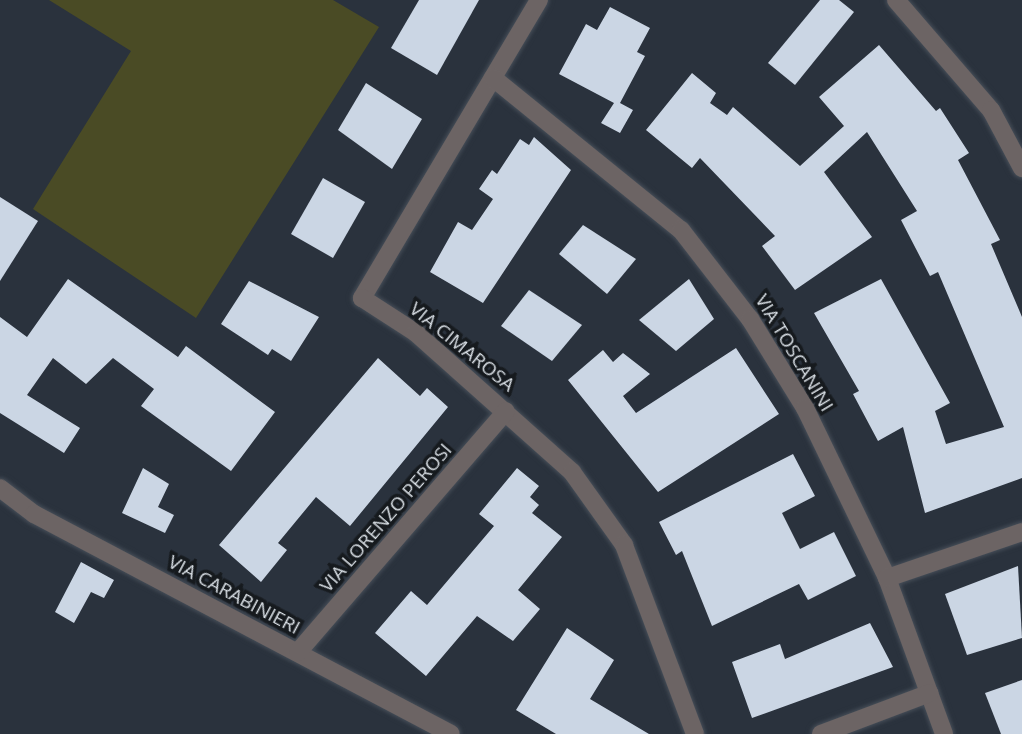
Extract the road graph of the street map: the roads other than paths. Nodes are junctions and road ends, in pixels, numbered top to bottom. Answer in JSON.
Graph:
{"nodes":[{"id":1,"x":539,"y":0,"type":"edge"},
{"id":2,"x":896,"y":0,"type":"edge"},
{"id":3,"x":493,"y":78,"type":"junction"},
{"id":4,"x":1022,"y":168,"type":"edge"},
{"id":5,"x":506,"y":411,"type":"junction"},
{"id":6,"x":0,"y":488,"type":"edge"},
{"id":7,"x":1022,"y":532,"type":"edge"},
{"id":8,"x":887,"y":578,"type":"junction"},
{"id":9,"x":298,"y":652,"type":"junction"},
{"id":10,"x":930,"y":693,"type":"junction"},
{"id":11,"x":451,"y":734,"type":"edge"},
{"id":12,"x":695,"y":734,"type":"edge"},
{"id":13,"x":821,"y":734,"type":"edge"},
{"id":14,"x":944,"y":734,"type":"edge"}],
"edges":[{"from":1,"to":3,"type":"street","name":"VIA CIMAROSA"},
{"from":2,"to":4,"type":"street"},
{"from":3,"to":5,"type":"street","name":"VIA CIMAROSA"},
{"from":3,"to":8,"type":"street","name":"VIA TOSCANINI"},
{"from":5,"to":9,"type":"street","name":"VIA LORENZO PEROSI"},
{"from":5,"to":12,"type":"street","name":"VIA CIMAROSA"},
{"from":6,"to":9,"type":"street","name":"VIA CARABINIERI"},
{"from":7,"to":8,"type":"street"},
{"from":8,"to":10,"type":"street","name":"VIA TOSCANINI"},
{"from":9,"to":11,"type":"street","name":"VIA CARABINIERI"},
{"from":10,"to":13,"type":"street"},
{"from":10,"to":14,"type":"street","name":"VIA TOSCANINI"}]}
